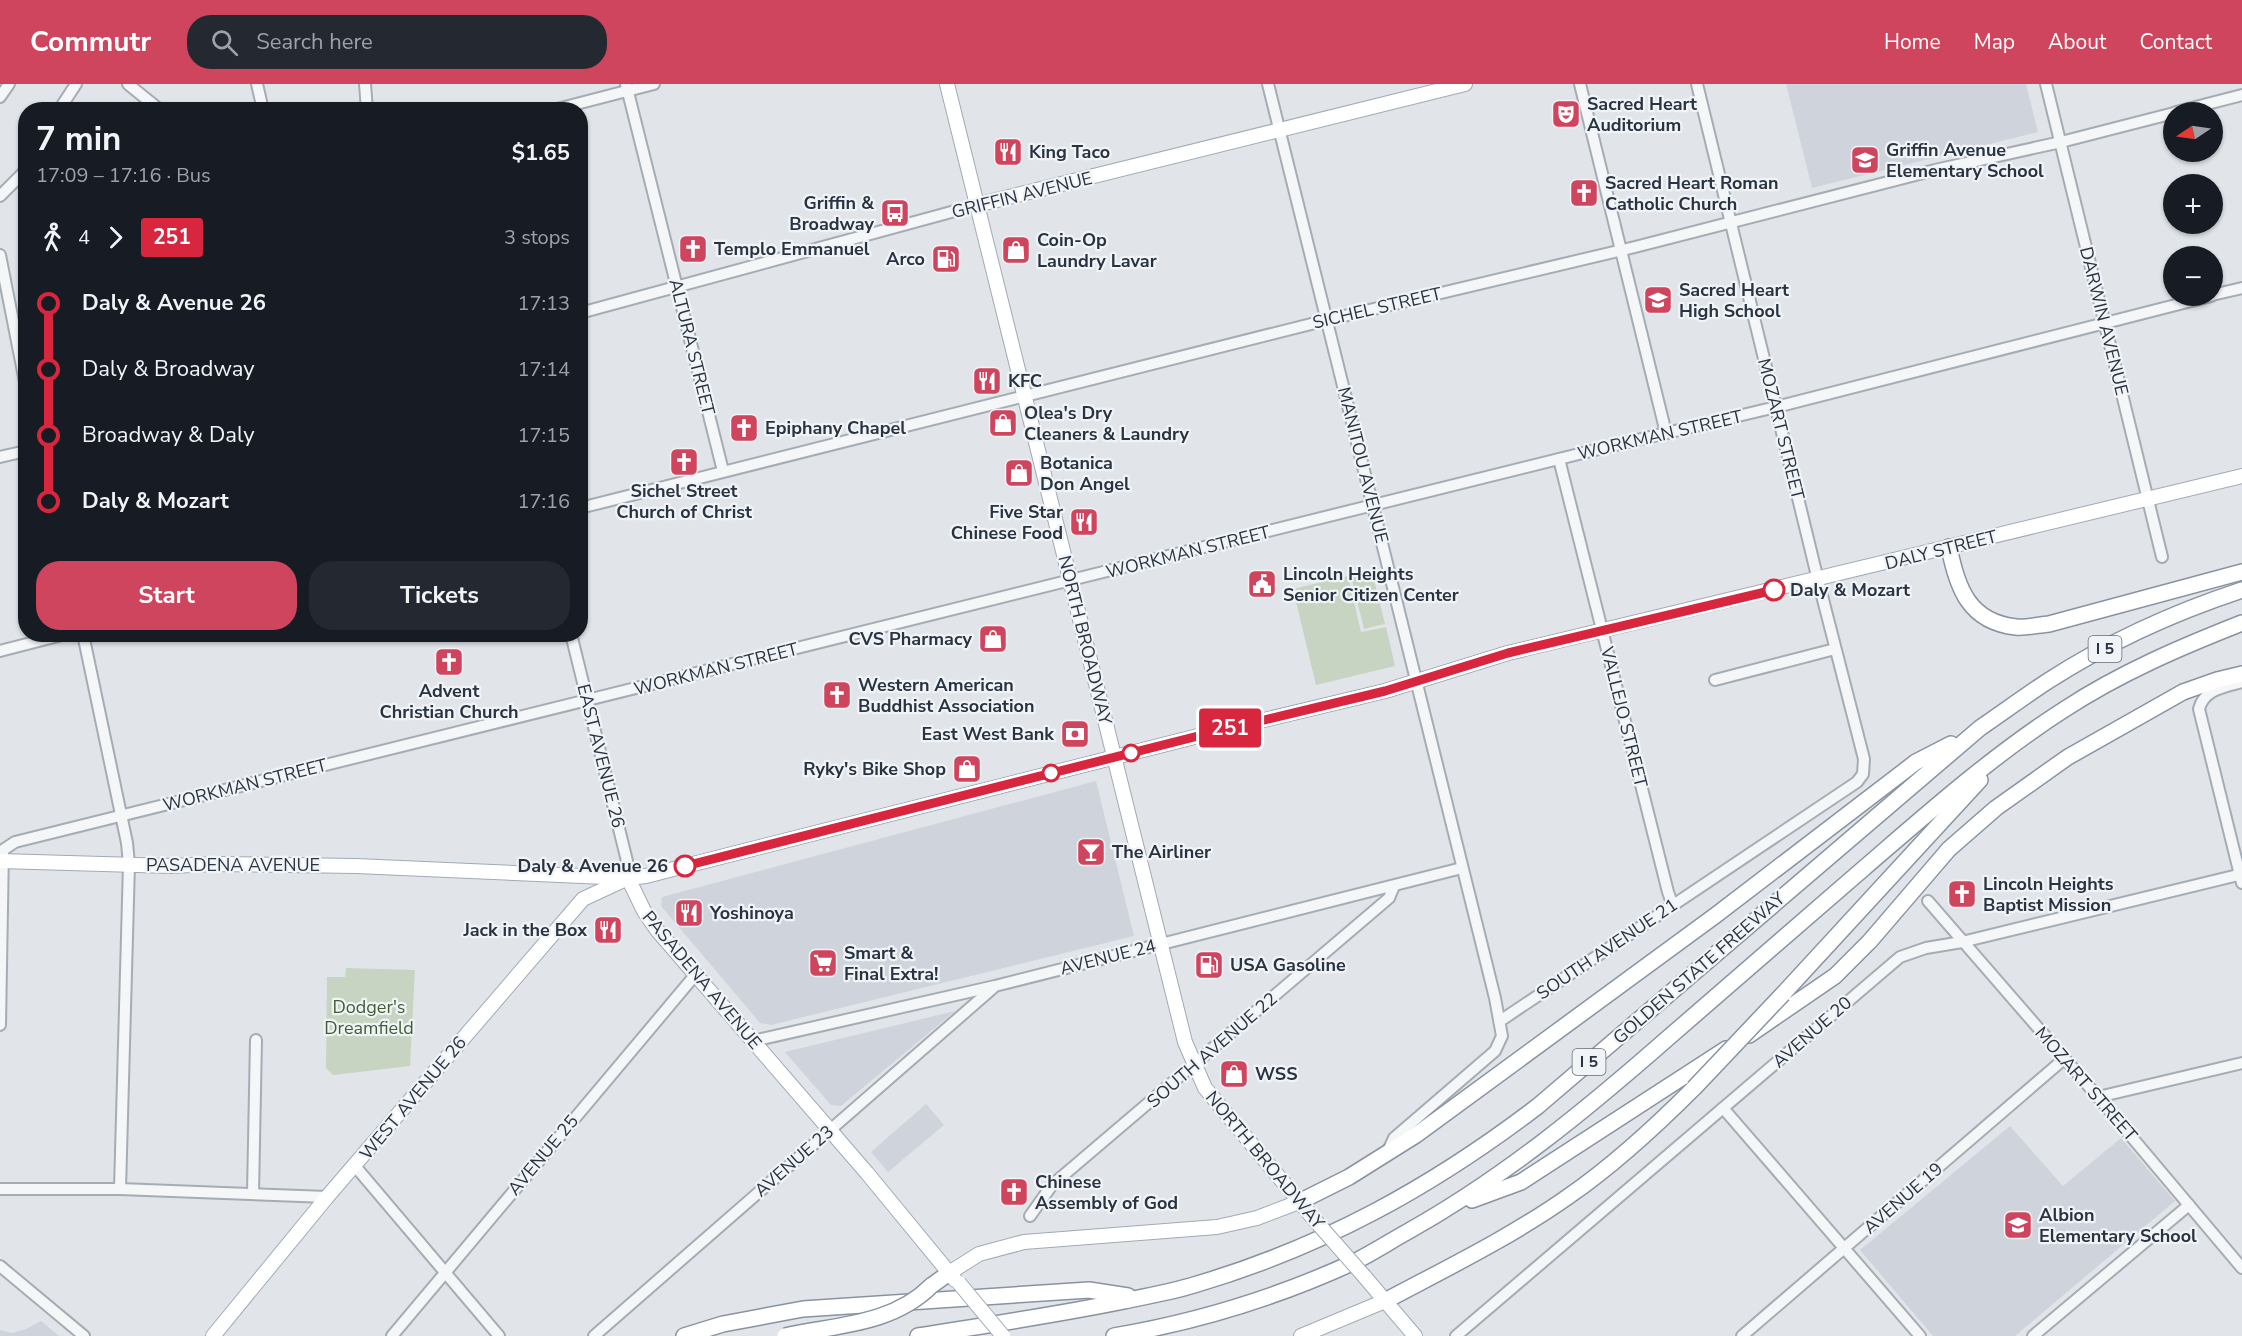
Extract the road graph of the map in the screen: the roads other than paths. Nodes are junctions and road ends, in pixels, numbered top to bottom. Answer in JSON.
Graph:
{"nodes":[{"id":1,"x":9,"y":84,"type":"edge"},
{"id":2,"x":76,"y":84,"type":"edge"},
{"id":3,"x":128,"y":84,"type":"edge"},
{"id":4,"x":257,"y":84,"type":"edge"},
{"id":5,"x":365,"y":84,"type":"edge"},
{"id":6,"x":654,"y":84,"type":"edge"},
{"id":7,"x":947,"y":84,"type":"edge"},
{"id":8,"x":1268,"y":84,"type":"edge"},
{"id":9,"x":1465,"y":84,"type":"edge"},
{"id":10,"x":1580,"y":84,"type":"edge"},
{"id":11,"x":1696,"y":84,"type":"edge"},
{"id":12,"x":2046,"y":84,"type":"edge"},
{"id":13,"x":627,"y":87,"type":"edge"},
{"id":14,"x":2242,"y":95,"type":"edge"},
{"id":15,"x":0,"y":97,"type":"edge"},
{"id":16,"x":64,"y":102,"type":"edge"},
{"id":17,"x":150,"y":102,"type":"edge"},
{"id":18,"x":261,"y":102,"type":"edge"},
{"id":19,"x":366,"y":102,"type":"edge"},
{"id":20,"x":579,"y":102,"type":"edge"},
{"id":21,"x":2216,"y":102,"type":"edge"},
{"id":22,"x":2163,"y":116,"type":"edge"},
{"id":23,"x":1280,"y":130,"type":"junction"},
{"id":24,"x":2061,"y":142,"type":"junction"},
{"id":25,"x":18,"y":178,"type":"edge"},
{"id":26,"x":0,"y":196,"type":"edge"},
{"id":27,"x":977,"y":205,"type":"junction"},
{"id":28,"x":1730,"y":223,"type":"junction"},
{"id":29,"x":1621,"y":250,"type":"junction"},
{"id":30,"x":0,"y":255,"type":"edge"},
{"id":31,"x":677,"y":288,"type":"junction"},
{"id":32,"x":2242,"y":288,"type":"edge"},
{"id":33,"x":2223,"y":292,"type":"edge"},
{"id":34,"x":2170,"y":306,"type":"edge"},
{"id":35,"x":588,"y":311,"type":"edge"},
{"id":36,"x":1327,"y":320,"type":"junction"},
{"id":37,"x":2104,"y":323,"type":"junction"},
{"id":38,"x":18,"y":346,"type":"edge"},
{"id":39,"x":1025,"y":395,"type":"junction"},
{"id":40,"x":1776,"y":407,"type":"junction"},
{"id":41,"x":1666,"y":433,"type":"junction"},
{"id":42,"x":18,"y":453,"type":"edge"},
{"id":43,"x":0,"y":458,"type":"edge"},
{"id":44,"x":1559,"y":459,"type":"junction"},
{"id":45,"x":723,"y":471,"type":"junction"},
{"id":46,"x":2242,"y":476,"type":"edge"},
{"id":47,"x":2149,"y":500,"type":"junction"},
{"id":48,"x":588,"y":506,"type":"edge"},
{"id":49,"x":1373,"y":506,"type":"junction"},
{"id":50,"x":1949,"y":548,"type":"junction"},
{"id":51,"x":2162,"y":557,"type":"dead end"},
{"id":52,"x":2242,"y":572,"type":"edge"},
{"id":53,"x":1818,"y":580,"type":"junction"},
{"id":54,"x":1070,"y":581,"type":"junction"},
{"id":55,"x":2242,"y":590,"type":"edge"},
{"id":56,"x":2242,"y":623,"type":"edge"},
{"id":57,"x":1602,"y":630,"type":"junction"},
{"id":58,"x":35,"y":642,"type":"edge"},
{"id":59,"x":85,"y":642,"type":"edge"},
{"id":60,"x":573,"y":642,"type":"edge"},
{"id":61,"x":1835,"y":649,"type":"junction"},
{"id":62,"x":0,"y":651,"type":"edge"},
{"id":63,"x":2242,"y":674,"type":"edge"},
{"id":64,"x":1715,"y":680,"type":"dead end"},
{"id":65,"x":1417,"y":682,"type":"junction"},
{"id":66,"x":2242,"y":682,"type":"edge"},
{"id":67,"x":587,"y":700,"type":"junction"},
{"id":68,"x":1980,"y":728,"type":"junction"},
{"id":69,"x":1114,"y":757,"type":"junction"},
{"id":70,"x":1997,"y":758,"type":"junction"},
{"id":71,"x":1863,"y":774,"type":"joint"},
{"id":72,"x":121,"y":816,"type":"junction"},
{"id":73,"x":1,"y":861,"type":"edge"},
{"id":74,"x":129,"y":864,"type":"junction"},
{"id":75,"x":1462,"y":868,"type":"junction"},
{"id":76,"x":2241,"y":877,"type":"edge"},
{"id":77,"x":628,"y":878,"type":"junction"},
{"id":78,"x":1394,"y":886,"type":"junction"},
{"id":79,"x":1928,"y":902,"type":"dead end"},
{"id":80,"x":1673,"y":906,"type":"junction"},
{"id":81,"x":1962,"y":942,"type":"junction"},
{"id":82,"x":1161,"y":943,"type":"junction"},
{"id":83,"x":696,"y":974,"type":"junction"},
{"id":84,"x":995,"y":986,"type":"junction"},
{"id":85,"x":1500,"y":1021,"type":"junction"},
{"id":86,"x":0,"y":1025,"type":"edge"},
{"id":87,"x":256,"y":1040,"type":"dead end"},
{"id":88,"x":753,"y":1041,"type":"junction"},
{"id":89,"x":2064,"y":1059,"type":"junction"},
{"id":90,"x":2242,"y":1062,"type":"edge"},
{"id":91,"x":1194,"y":1067,"type":"junction"},
{"id":92,"x":2098,"y":1097,"type":"junction"},
{"id":93,"x":1723,"y":1108,"type":"junction"},
{"id":94,"x":830,"y":1130,"type":"junction"},
{"id":95,"x":1387,"y":1153,"type":"junction"},
{"id":96,"x":355,"y":1166,"type":"junction"},
{"id":97,"x":0,"y":1189,"type":"edge"},
{"id":98,"x":120,"y":1189,"type":"junction"},
{"id":99,"x":252,"y":1193,"type":"junction"},
{"id":100,"x":327,"y":1197,"type":"junction"},
{"id":101,"x":1299,"y":1202,"type":"junction"},
{"id":102,"x":2189,"y":1205,"type":"junction"},
{"id":103,"x":1449,"y":1209,"type":"junction"},
{"id":104,"x":1030,"y":1216,"type":"dead end"},
{"id":105,"x":1845,"y":1248,"type":"junction"},
{"id":106,"x":0,"y":1266,"type":"edge"},
{"id":107,"x":2242,"y":1268,"type":"edge"},
{"id":108,"x":445,"y":1272,"type":"junction"},
{"id":109,"x":954,"y":1278,"type":"junction"},
{"id":110,"x":1140,"y":1298,"type":"junction"},
{"id":111,"x":1385,"y":1301,"type":"junction"},
{"id":112,"x":84,"y":1336,"type":"edge"},
{"id":113,"x":213,"y":1336,"type":"edge"},
{"id":114,"x":392,"y":1336,"type":"edge"},
{"id":115,"x":499,"y":1336,"type":"edge"},
{"id":116,"x":594,"y":1336,"type":"edge"},
{"id":117,"x":684,"y":1336,"type":"edge"},
{"id":118,"x":785,"y":1336,"type":"edge"},
{"id":119,"x":918,"y":1336,"type":"edge"},
{"id":120,"x":1003,"y":1336,"type":"edge"},
{"id":121,"x":1114,"y":1336,"type":"edge"},
{"id":122,"x":1301,"y":1336,"type":"edge"},
{"id":123,"x":1415,"y":1336,"type":"edge"},
{"id":124,"x":1456,"y":1336,"type":"edge"},
{"id":125,"x":1742,"y":1336,"type":"edge"},
{"id":126,"x":1920,"y":1336,"type":"edge"},
{"id":127,"x":2033,"y":1336,"type":"edge"}],
"edges":[{"from":1,"to":15,"type":"street"},
{"from":2,"to":16,"type":"street"},
{"from":3,"to":17,"type":"street"},
{"from":4,"to":18,"type":"street"},
{"from":5,"to":19,"type":"street"},
{"from":6,"to":13,"type":"street"},
{"from":7,"to":27,"type":"main road","name":"NORTH BROADWAY"},
{"from":8,"to":23,"type":"street","name":"MANITOU AVENUE"},
{"from":9,"to":23,"type":"main road","name":"GRIFFIN AVENUE"},
{"from":10,"to":29,"type":"street"},
{"from":11,"to":28,"type":"street","name":"MOZART STREET"},
{"from":12,"to":24,"type":"street","name":"DARWIN AVENUE"},
{"from":13,"to":20,"type":"street"},
{"from":13,"to":31,"type":"street","name":"ALTURA STREET"},
{"from":14,"to":21,"type":"street","name":"SICHEL STREET"},
{"from":22,"to":24,"type":"street","name":"SICHEL STREET"},
{"from":23,"to":27,"type":"main road","name":"GRIFFIN AVENUE"},
{"from":23,"to":36,"type":"street","name":"MANITOU AVENUE"},
{"from":24,"to":28,"type":"street","name":"SICHEL STREET"},
{"from":24,"to":37,"type":"street","name":"DARWIN AVENUE"},
{"from":25,"to":26,"type":"street"},
{"from":27,"to":31,"type":"street","name":"GRIFFIN AVENUE"},
{"from":27,"to":39,"type":"main road","name":"NORTH BROADWAY"},
{"from":28,"to":29,"type":"street","name":"SICHEL STREET"},
{"from":28,"to":40,"type":"street","name":"MOZART STREET"},
{"from":29,"to":36,"type":"street","name":"SICHEL STREET"},
{"from":29,"to":41,"type":"street"},
{"from":30,"to":38,"type":"street"},
{"from":31,"to":35,"type":"street","name":"GRIFFIN AVENUE"},
{"from":31,"to":45,"type":"street","name":"ALTURA STREET"},
{"from":32,"to":33,"type":"street","name":"WORKMAN STREET"},
{"from":34,"to":37,"type":"street","name":"WORKMAN STREET"},
{"from":36,"to":39,"type":"street","name":"SICHEL STREET"},
{"from":36,"to":49,"type":"street","name":"MANITOU AVENUE"},
{"from":37,"to":40,"type":"street","name":"WORKMAN STREET"},
{"from":37,"to":47,"type":"street","name":"DARWIN AVENUE"},
{"from":39,"to":45,"type":"street","name":"SICHEL STREET"},
{"from":39,"to":54,"type":"main road","name":"NORTH BROADWAY"},
{"from":40,"to":41,"type":"street","name":"WORKMAN STREET"},
{"from":40,"to":53,"type":"street","name":"MOZART STREET"},
{"from":41,"to":44,"type":"street","name":"WORKMAN STREET"},
{"from":42,"to":43,"type":"street"},
{"from":44,"to":49,"type":"street","name":"WORKMAN STREET"},
{"from":44,"to":57,"type":"street","name":"VALLEJO STREET"},
{"from":45,"to":48,"type":"street","name":"SICHEL STREET"},
{"from":46,"to":47,"type":"main road","name":"DALY STREET"},
{"from":47,"to":50,"type":"main road","name":"DALY STREET"},
{"from":47,"to":51,"type":"street","name":"DARWIN AVENUE"},
{"from":49,"to":54,"type":"street","name":"WORKMAN STREET"},
{"from":49,"to":65,"type":"street","name":"MANITOU AVENUE"},
{"from":50,"to":52,"type":"highway"},
{"from":50,"to":53,"type":"main road","name":"DALY STREET"},
{"from":53,"to":57,"type":"main road","name":"DALY STREET"},
{"from":53,"to":61,"type":"street","name":"MOZART STREET"},
{"from":54,"to":67,"type":"street","name":"WORKMAN STREET"},
{"from":54,"to":69,"type":"main road","name":"NORTH BROADWAY"},
{"from":55,"to":68,"type":"highway","name":"GOLDEN STATE FREEWAY","number":"I 5"},
{"from":56,"to":70,"type":"highway","name":"GOLDEN STATE FREEWAY","number":"I 5"},
{"from":57,"to":65,"type":"main road","name":"DALY STREET"},
{"from":57,"to":80,"type":"street","name":"VALLEJO STREET"},
{"from":58,"to":62,"type":"street"},
{"from":59,"to":72,"type":"street"},
{"from":60,"to":67,"type":"street","name":"EAST AVENUE 26"},
{"from":61,"to":64,"type":"street"},
{"from":61,"to":71,"type":"street","name":"MOZART STREET"},
{"from":63,"to":103,"type":"highway"},
{"from":65,"to":69,"type":"main road","name":"DALY STREET"},
{"from":65,"to":75,"type":"street","name":"MANITOU AVENUE"},
{"from":66,"to":76,"type":"street"},
{"from":67,"to":72,"type":"street","name":"WORKMAN STREET"},
{"from":67,"to":77,"type":"street","name":"EAST AVENUE 26"},
{"from":68,"to":95,"type":"highway"},
{"from":68,"to":110,"type":"highway","name":"GOLDEN STATE FREEWAY","number":"I 5"},
{"from":69,"to":77,"type":"main road","name":"DALY STREET"},
{"from":69,"to":82,"type":"main road","name":"NORTH BROADWAY"},
{"from":70,"to":103,"type":"highway","name":"GOLDEN STATE FREEWAY","number":"I 5"},
{"from":70,"to":111,"type":"highway","bridge":true},
{"from":71,"to":80,"type":"street","name":"SOUTH AVENUE 21"},
{"from":72,"to":73,"type":"street","name":"WORKMAN STREET"},
{"from":72,"to":74,"type":"street"},
{"from":73,"to":74,"type":"main road","name":"PASADENA AVENUE"},
{"from":73,"to":86,"type":"street"},
{"from":74,"to":77,"type":"main road","name":"PASADENA AVENUE"},
{"from":74,"to":98,"type":"street"},
{"from":75,"to":78,"type":"street","name":"AVENUE 24"},
{"from":75,"to":85,"type":"street","name":"MANITOU AVENUE"},
{"from":76,"to":81,"type":"street","name":"AVENUE 20"},
{"from":77,"to":83,"type":"main road","name":"PASADENA AVENUE"},
{"from":77,"to":96,"type":"main road","name":"WEST AVENUE 26"},
{"from":78,"to":82,"type":"street","name":"AVENUE 24"},
{"from":78,"to":91,"type":"street","name":"SOUTH AVENUE 22"},
{"from":79,"to":81,"type":"street","name":"MOZART STREET"},
{"from":80,"to":85,"type":"street","name":"SOUTH AVENUE 21"},
{"from":81,"to":89,"type":"street","name":"MOZART STREET"},
{"from":81,"to":93,"type":"street","name":"AVENUE 20"},
{"from":82,"to":84,"type":"street","name":"AVENUE 24"},
{"from":82,"to":91,"type":"main road","name":"NORTH BROADWAY"},
{"from":83,"to":88,"type":"main road","name":"PASADENA AVENUE"},
{"from":83,"to":108,"type":"street","name":"AVENUE 25"},
{"from":84,"to":88,"type":"street","name":"AVENUE 24"},
{"from":84,"to":94,"type":"street","name":"AVENUE 23"},
{"from":85,"to":95,"type":"street"},
{"from":87,"to":99,"type":"street"},
{"from":88,"to":94,"type":"main road","name":"PASADENA AVENUE"},
{"from":89,"to":92,"type":"street","name":"MOZART STREET"},
{"from":89,"to":105,"type":"street","name":"AVENUE 19"},
{"from":90,"to":92,"type":"street"},
{"from":91,"to":101,"type":"main road","name":"NORTH BROADWAY"},
{"from":91,"to":104,"type":"street","name":"SOUTH AVENUE 22"},
{"from":92,"to":102,"type":"street","name":"MOZART STREET"},
{"from":93,"to":105,"type":"street"},
{"from":93,"to":124,"type":"street","name":"AVENUE 20"},
{"from":94,"to":109,"type":"main road","name":"PASADENA AVENUE"},
{"from":94,"to":116,"type":"street","name":"AVENUE 23"},
{"from":95,"to":101,"type":"highway"},
{"from":96,"to":100,"type":"main road","name":"WEST AVENUE 26"},
{"from":96,"to":108,"type":"street"},
{"from":97,"to":98,"type":"street"},
{"from":98,"to":99,"type":"street"},
{"from":99,"to":100,"type":"street"},
{"from":100,"to":113,"type":"main road","name":"WEST AVENUE 26"},
{"from":101,"to":109,"type":"main road"},
{"from":101,"to":111,"type":"main road","name":"NORTH BROADWAY","bridge":true},
{"from":102,"to":107,"type":"street","name":"MOZART STREET"},
{"from":102,"to":127,"type":"street"},
{"from":103,"to":121,"type":"highway","name":"GOLDEN STATE FREEWAY","number":"I 5"},
{"from":105,"to":125,"type":"street","name":"AVENUE 19"},
{"from":105,"to":126,"type":"street"},
{"from":106,"to":112,"type":"street"},
{"from":108,"to":114,"type":"street","name":"AVENUE 25"},
{"from":108,"to":115,"type":"street"},
{"from":109,"to":118,"type":"highway","bridge":true},
{"from":109,"to":120,"type":"main road","name":"PASADENA AVENUE","bridge":true},
{"from":110,"to":117,"type":"highway"},
{"from":110,"to":119,"type":"highway","name":"GOLDEN STATE FREEWAY","number":"I 5"},
{"from":111,"to":122,"type":"main road"},
{"from":111,"to":123,"type":"main road","name":"NORTH BROADWAY"}]}
